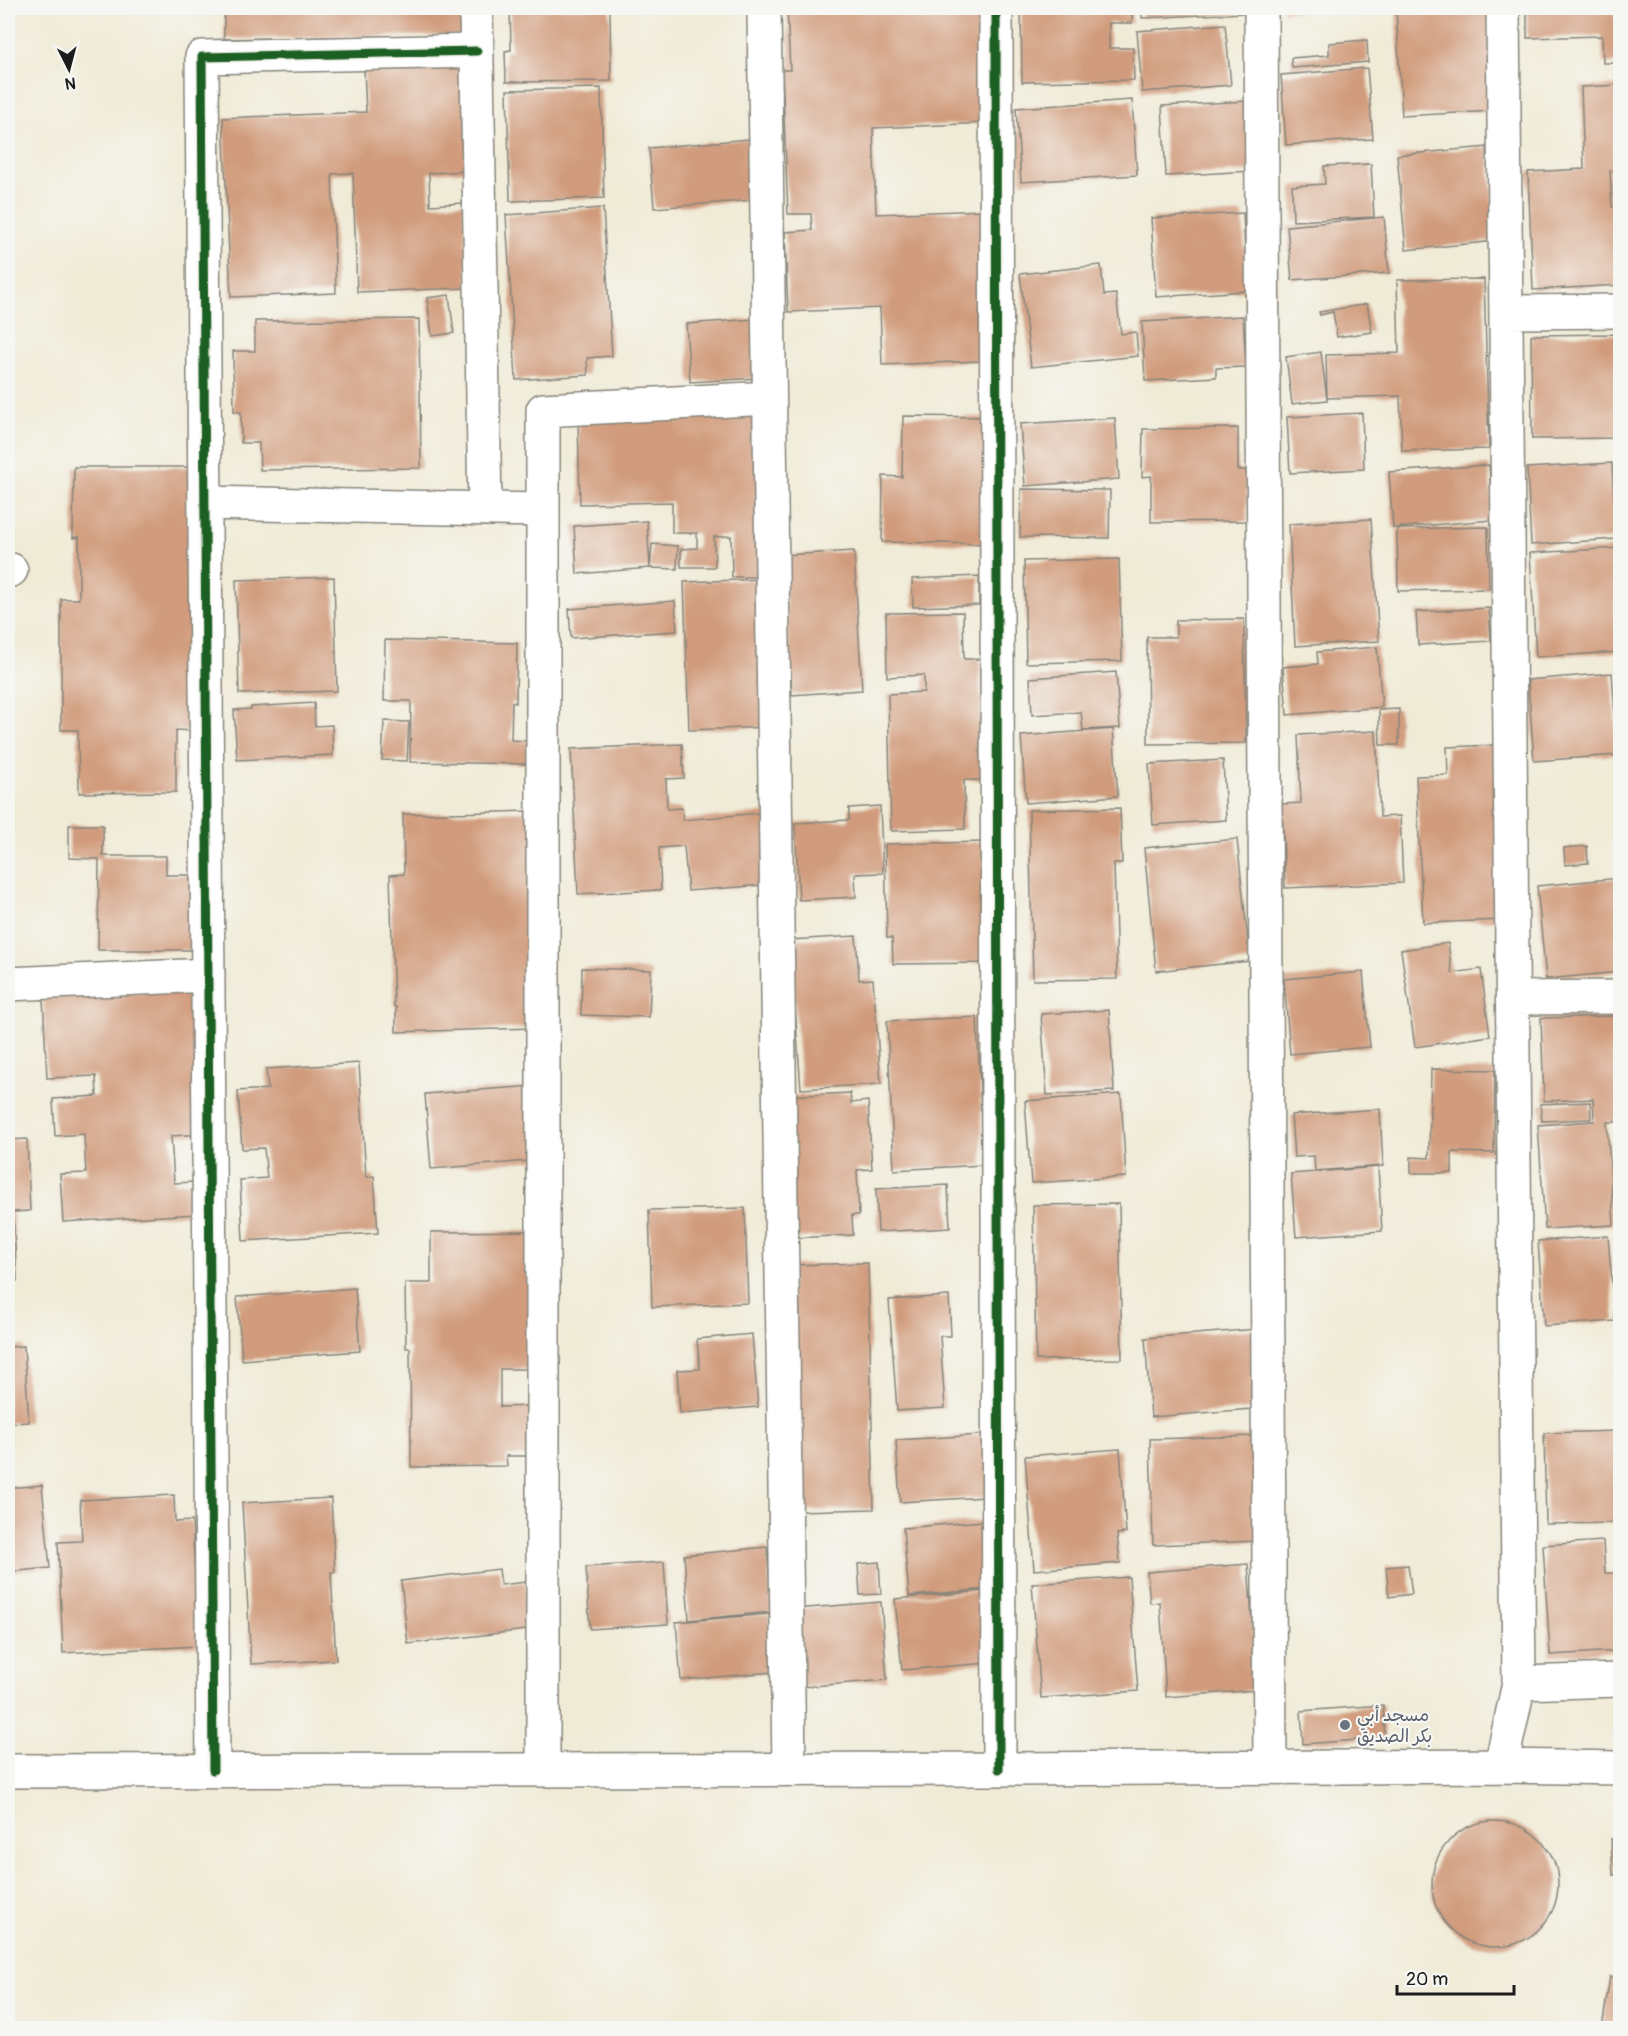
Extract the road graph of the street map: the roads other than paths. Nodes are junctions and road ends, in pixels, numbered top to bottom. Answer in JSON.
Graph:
{"nodes":[{"id":1,"x":476,"y":8,"type":"edge"},
{"id":2,"x":764,"y":8,"type":"edge"},
{"id":3,"x":996,"y":8,"type":"edge"},
{"id":4,"x":1261,"y":8,"type":"edge"},
{"id":5,"x":1503,"y":8,"type":"edge"},
{"id":6,"x":477,"y":51,"type":"junction"},
{"id":7,"x":1620,"y":311,"type":"edge"},
{"id":8,"x":1506,"y":312,"type":"junction"},
{"id":9,"x":769,"y":398,"type":"junction"},
{"id":10,"x":204,"y":503,"type":"junction"},
{"id":11,"x":485,"y":509,"type":"junction"},
{"id":12,"x":543,"y":510,"type":"junction"},
{"id":13,"x":208,"y":975,"type":"junction"},
{"id":14,"x":8,"y":984,"type":"edge"},
{"id":15,"x":1620,"y":997,"type":"edge"},
{"id":16,"x":1513,"y":998,"type":"junction"},
{"id":17,"x":1620,"y":1680,"type":"edge"},
{"id":18,"x":1518,"y":1683,"type":"junction"},
{"id":19,"x":1501,"y":1766,"type":"junction"},
{"id":20,"x":1270,"y":1767,"type":"junction"},
{"id":21,"x":789,"y":1768,"type":"junction"},
{"id":22,"x":1620,"y":1768,"type":"edge"},
{"id":23,"x":543,"y":1769,"type":"junction"},
{"id":24,"x":999,"y":1769,"type":"junction"},
{"id":25,"x":213,"y":1770,"type":"junction"},
{"id":26,"x":8,"y":1771,"type":"edge"}],
"edges":[{"from":1,"to":6,"type":"street"},
{"from":2,"to":9,"type":"street"},
{"from":3,"to":24,"type":"street"},
{"from":4,"to":20,"type":"street"},
{"from":5,"to":8,"type":"street"},
{"from":6,"to":10,"type":"street"},
{"from":6,"to":11,"type":"street"},
{"from":7,"to":8,"type":"street"},
{"from":8,"to":16,"type":"street"},
{"from":9,"to":12,"type":"street"},
{"from":9,"to":21,"type":"street"},
{"from":10,"to":11,"type":"street"},
{"from":10,"to":13,"type":"street"},
{"from":11,"to":12,"type":"street"},
{"from":12,"to":23,"type":"street"},
{"from":13,"to":14,"type":"street"},
{"from":13,"to":25,"type":"street"},
{"from":15,"to":16,"type":"street"},
{"from":16,"to":18,"type":"street"},
{"from":17,"to":18,"type":"street"},
{"from":18,"to":19,"type":"street"},
{"from":19,"to":20,"type":"street"},
{"from":19,"to":22,"type":"street"},
{"from":20,"to":24,"type":"street"},
{"from":21,"to":23,"type":"street"},
{"from":21,"to":24,"type":"street"},
{"from":23,"to":25,"type":"street"},
{"from":25,"to":26,"type":"street"}]}
